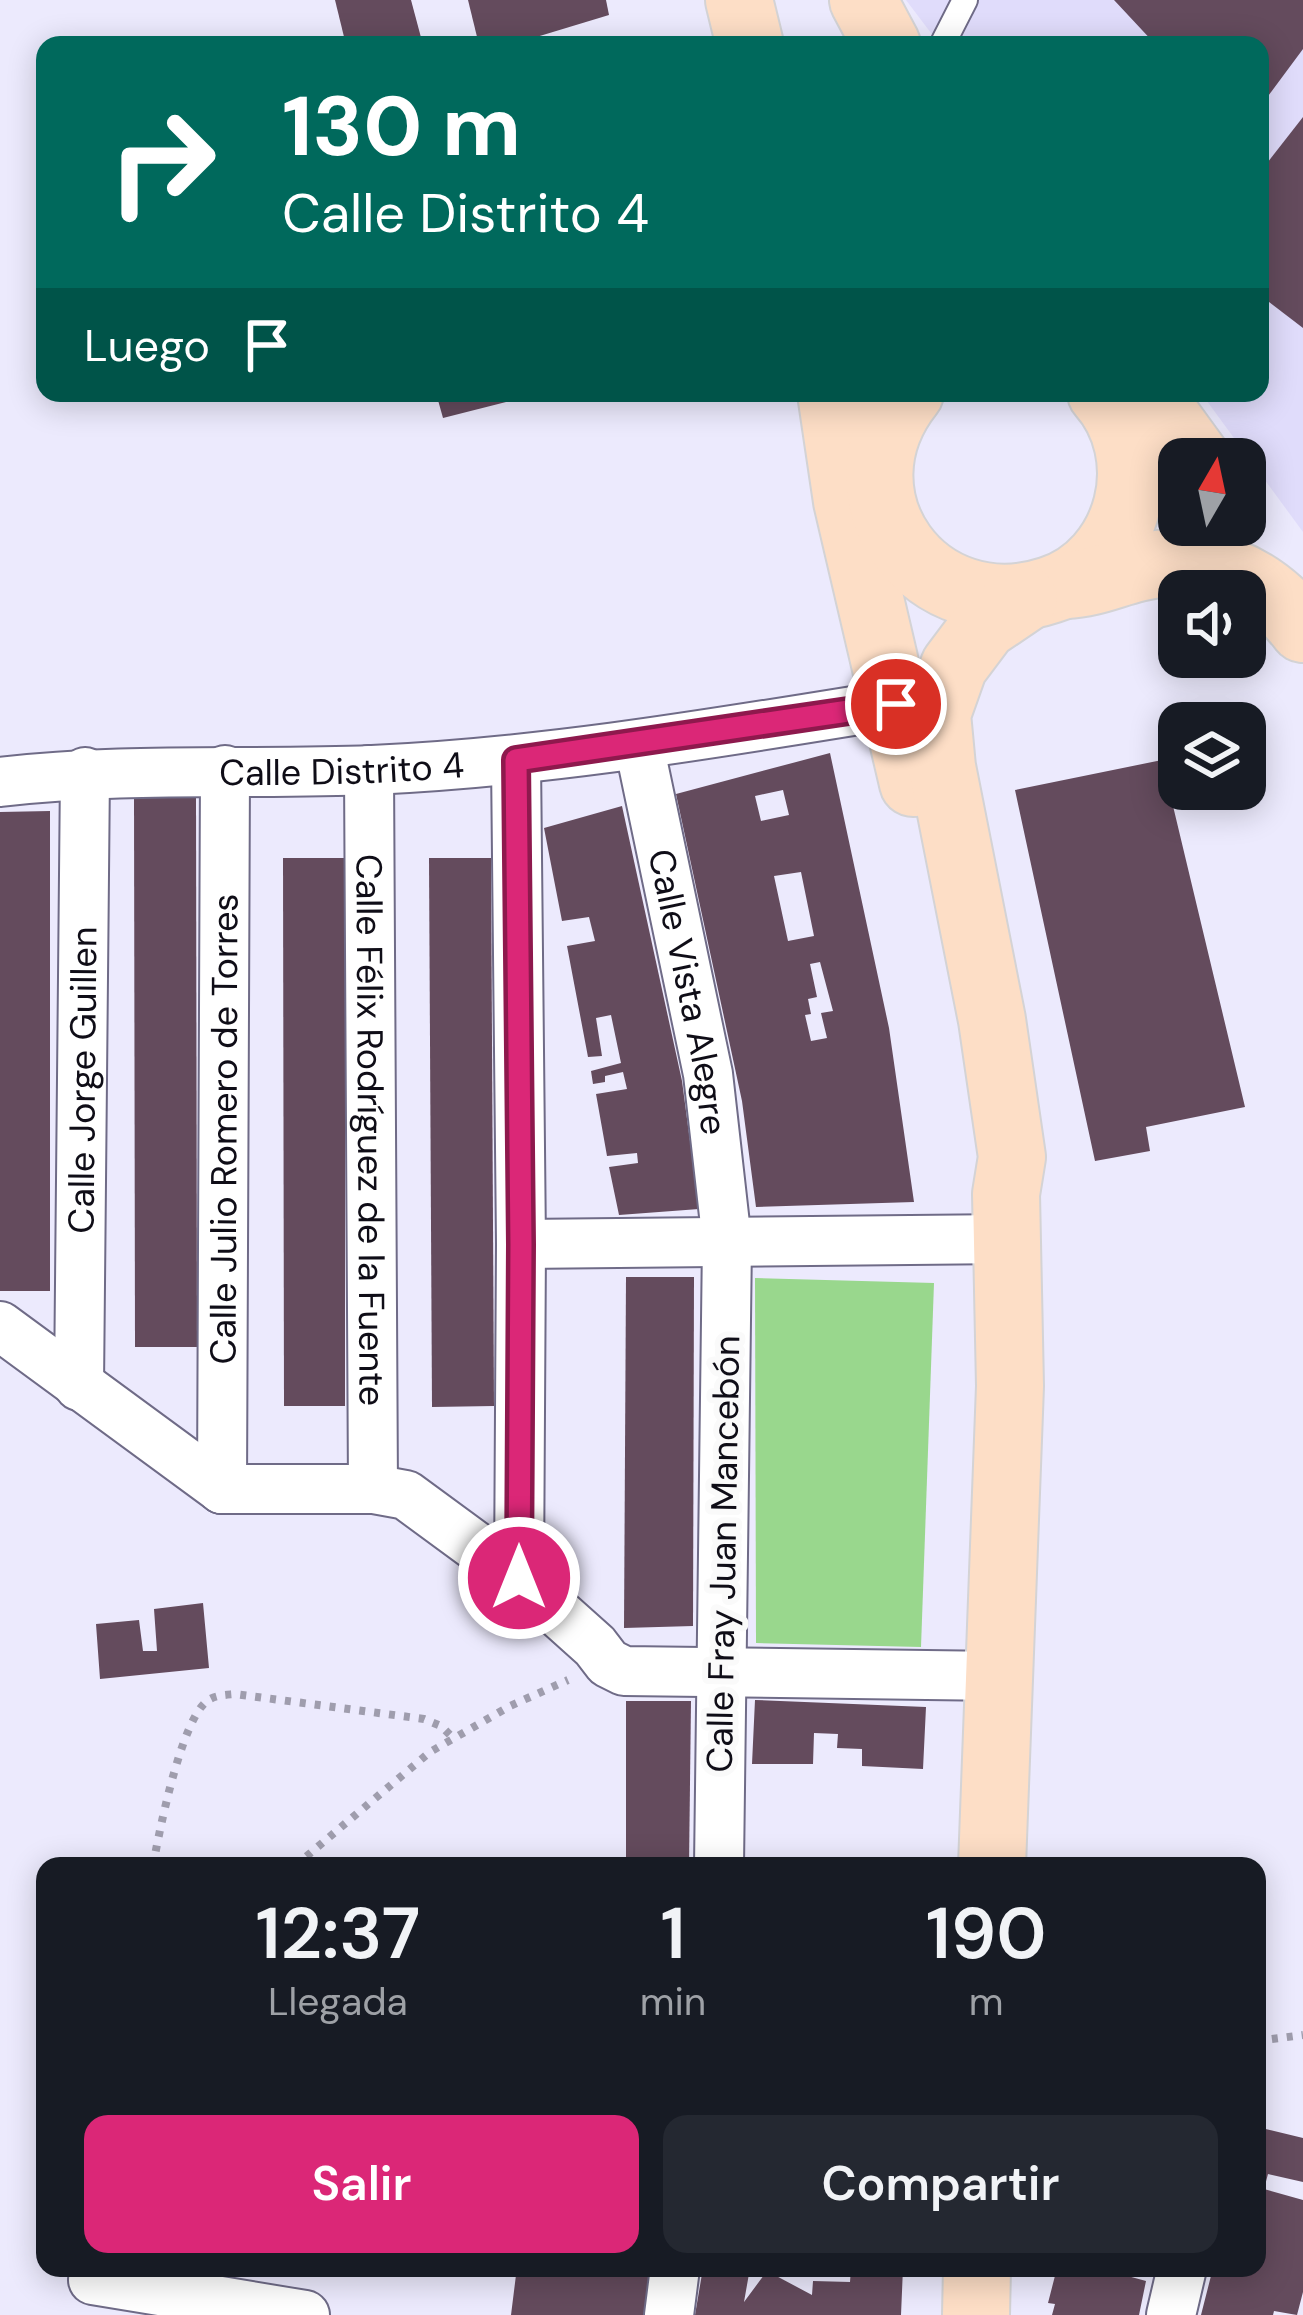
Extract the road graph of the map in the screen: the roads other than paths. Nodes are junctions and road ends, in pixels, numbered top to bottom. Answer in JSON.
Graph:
{"nodes":[{"id":1,"x":739,"y":0,"type":"edge"},
{"id":2,"x":863,"y":0,"type":"edge"},
{"id":3,"x":965,"y":0,"type":"edge"},
{"id":4,"x":748,"y":36,"type":"edge"},
{"id":5,"x":882,"y":36,"type":"edge"},
{"id":6,"x":947,"y":36,"type":"edge"},
{"id":7,"x":836,"y":402,"type":"edge"},
{"id":8,"x":839,"y":402,"type":"edge"},
{"id":9,"x":903,"y":402,"type":"edge"},
{"id":10,"x":1117,"y":402,"type":"edge"},
{"id":11,"x":1124,"y":402,"type":"edge"},
{"id":12,"x":1170,"y":438,"type":"edge"},
{"id":13,"x":885,"y":506,"type":"junction"},
{"id":14,"x":1260,"y":546,"type":"edge"},
{"id":15,"x":1045,"y":592,"type":"junction"},
{"id":16,"x":1303,"y":606,"type":"edge"},
{"id":17,"x":1303,"y":629,"type":"edge"},
{"id":18,"x":896,"y":704,"type":"junction"},
{"id":19,"x":639,"y":745,"type":"junction"},
{"id":20,"x":516,"y":760,"type":"junction"},
{"id":21,"x":225,"y":770,"type":"junction"},
{"id":22,"x":369,"y":770,"type":"junction"},
{"id":23,"x":85,"y":772,"type":"junction"},
{"id":24,"x":0,"y":782,"type":"edge"},
{"id":25,"x":1008,"y":1216,"type":"junction"},
{"id":26,"x":727,"y":1242,"type":"junction"},
{"id":27,"x":521,"y":1244,"type":"junction"},
{"id":28,"x":0,"y":1326,"type":"edge"},
{"id":29,"x":79,"y":1386,"type":"junction"},
{"id":30,"x":222,"y":1489,"type":"junction"},
{"id":31,"x":373,"y":1489,"type":"junction"},
{"id":32,"x":519,"y":1578,"type":"junction"},
{"id":33,"x":722,"y":1672,"type":"junction"},
{"id":34,"x":1000,"y":1676,"type":"junction"},
{"id":35,"x":719,"y":1857,"type":"edge"},
{"id":36,"x":992,"y":1857,"type":"edge"},
{"id":37,"x":675,"y":2277,"type":"edge"},
{"id":38,"x":977,"y":2277,"type":"edge"},
{"id":39,"x":1180,"y":2277,"type":"edge"},
{"id":40,"x":87,"y":2288,"type":"edge"},
{"id":41,"x":305,"y":2315,"type":"edge"},
{"id":42,"x":669,"y":2315,"type":"edge"},
{"id":43,"x":976,"y":2315,"type":"edge"},
{"id":44,"x":1171,"y":2315,"type":"edge"}],
"edges":[{"from":1,"to":4,"type":"main road"},
{"from":2,"to":5,"type":"main road"},
{"from":3,"to":6,"type":"lane"},
{"from":7,"to":18,"type":"main road"},
{"from":8,"to":13,"type":"main road"},
{"from":9,"to":13,"type":"main road"},
{"from":10,"to":15,"type":"main road"},
{"from":11,"to":12,"type":"main road"},
{"from":13,"to":15,"type":"main road"},
{"from":13,"to":18,"type":"main road"},
{"from":14,"to":16,"type":"main road"},
{"from":15,"to":17,"type":"main road"},
{"from":15,"to":25,"type":"main road"},
{"from":18,"to":19,"type":"street","name":"Calle Distrito 4"},
{"from":18,"to":25,"type":"main road"},
{"from":19,"to":20,"type":"street","name":"Calle Distrito 4"},
{"from":19,"to":26,"type":"street","name":"Calle Vista Alegre"},
{"from":20,"to":22,"type":"street","name":"Calle Distrito 4"},
{"from":20,"to":27,"type":"street"},
{"from":21,"to":22,"type":"street","name":"Calle Distrito 4"},
{"from":21,"to":23,"type":"street","name":"Calle Distrito 4"},
{"from":21,"to":30,"type":"street","name":"Calle Julio Romero de Torres"},
{"from":22,"to":31,"type":"street","name":"Calle Félix Rodríguez de la Fuente"},
{"from":23,"to":24,"type":"street","name":"Calle Distrito 4"},
{"from":23,"to":29,"type":"street","name":"Calle Jorge Guillen"},
{"from":25,"to":26,"type":"street"},
{"from":25,"to":34,"type":"main road"},
{"from":26,"to":27,"type":"street"},
{"from":26,"to":33,"type":"street","name":"Calle Fray Juan Mancebón"},
{"from":27,"to":32,"type":"street"},
{"from":28,"to":29,"type":"street"},
{"from":29,"to":30,"type":"street"},
{"from":30,"to":31,"type":"street"},
{"from":31,"to":32,"type":"street"},
{"from":32,"to":33,"type":"street"},
{"from":33,"to":34,"type":"street"},
{"from":33,"to":35,"type":"street","name":"Calle Fray Juan Mancebón"},
{"from":34,"to":36,"type":"main road"},
{"from":37,"to":42,"type":"street"},
{"from":38,"to":43,"type":"main road"},
{"from":39,"to":44,"type":"street"},
{"from":40,"to":41,"type":"street"}]}
